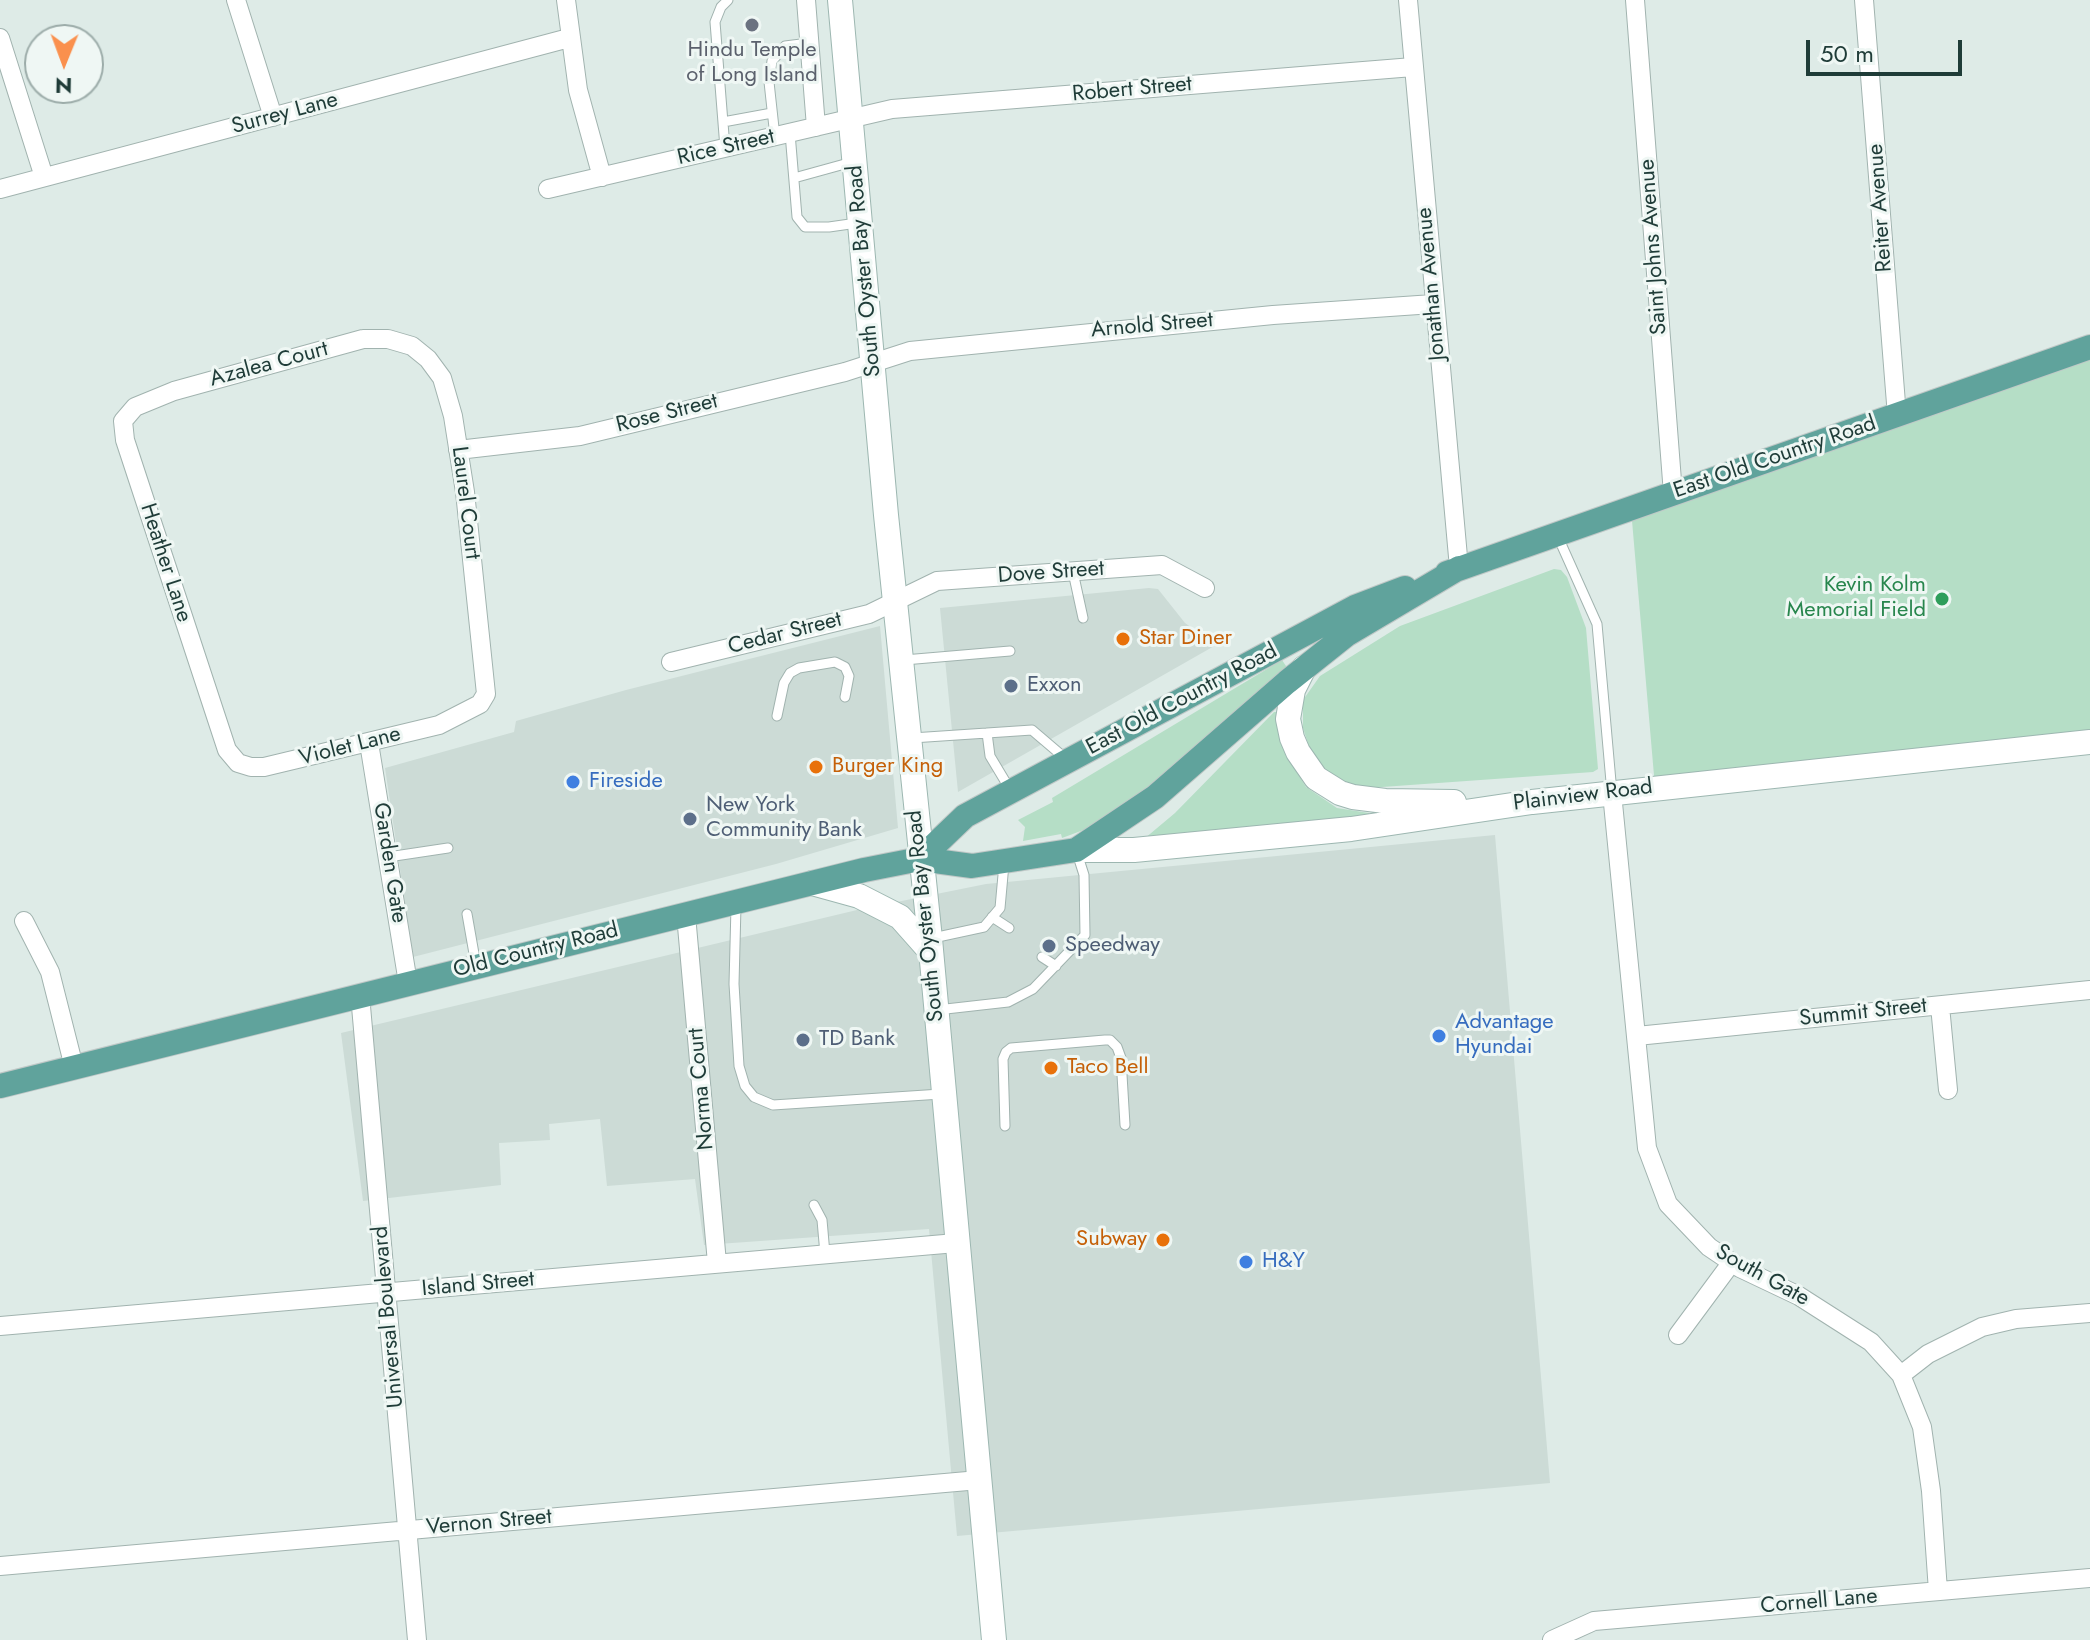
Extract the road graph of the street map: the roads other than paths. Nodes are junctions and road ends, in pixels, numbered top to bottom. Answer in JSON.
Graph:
{"nodes":[{"id":1,"x":236,"y":0,"type":"edge"},
{"id":2,"x":566,"y":0,"type":"edge"},
{"id":3,"x":728,"y":0,"type":"edge"},
{"id":4,"x":806,"y":0,"type":"edge"},
{"id":5,"x":840,"y":0,"type":"edge"},
{"id":6,"x":1408,"y":0,"type":"edge"},
{"id":7,"x":1635,"y":0,"type":"edge"},
{"id":8,"x":1864,"y":0,"type":"edge"},
{"id":9,"x":0,"y":38,"type":"edge"},
{"id":10,"x":569,"y":38,"type":"junction"},
{"id":11,"x":809,"y":43,"type":"junction"},
{"id":12,"x":1413,"y":67,"type":"junction"},
{"id":13,"x":772,"y":113,"type":"junction"},
{"id":14,"x":273,"y":117,"type":"junction"},
{"id":15,"x":851,"y":119,"type":"junction"},
{"id":16,"x":723,"y":122,"type":"junction"},
{"id":17,"x":816,"y":127,"type":"junction"},
{"id":18,"x":782,"y":135,"type":"junction"},
{"id":19,"x":725,"y":148,"type":"junction"},
{"id":20,"x":855,"y":161,"type":"junction"},
{"id":21,"x":44,"y":177,"type":"junction"},
{"id":22,"x":602,"y":177,"type":"junction"},
{"id":23,"x":794,"y":178,"type":"junction"},
{"id":24,"x":0,"y":189,"type":"edge"},
{"id":25,"x":548,"y":189,"type":"dead end"},
{"id":26,"x":860,"y":223,"type":"junction"},
{"id":27,"x":1433,"y":304,"type":"junction"},
{"id":28,"x":412,"y":346,"type":"joint"},
{"id":29,"x":2090,"y":347,"type":"edge"},
{"id":30,"x":874,"y":363,"type":"junction"},
{"id":31,"x":130,"y":412,"type":"joint"},
{"id":32,"x":1897,"y":416,"type":"junction"},
{"id":33,"x":458,"y":450,"type":"junction"},
{"id":34,"x":1673,"y":494,"type":"junction"},
{"id":35,"x":1557,"y":534,"type":"junction"},
{"id":36,"x":1459,"y":568,"type":"junction"},
{"id":37,"x":1073,"y":572,"type":"junction"},
{"id":38,"x":1205,"y":588,"type":"dead end"},
{"id":39,"x":896,"y":599,"type":"junction"},
{"id":40,"x":1083,"y":618,"type":"dead end"},
{"id":41,"x":1010,"y":651,"type":"dead end"},
{"id":42,"x":900,"y":660,"type":"junction"},
{"id":43,"x":671,"y":662,"type":"dead end"},
{"id":44,"x":1304,"y":668,"type":"junction"},
{"id":45,"x":485,"y":674,"type":"joint"},
{"id":46,"x":845,"y":697,"type":"dead end"},
{"id":47,"x":215,"y":715,"type":"joint"},
{"id":48,"x":777,"y":716,"type":"dead end"},
{"id":49,"x":987,"y":733,"type":"junction"},
{"id":50,"x":908,"y":738,"type":"junction"},
{"id":51,"x":2090,"y":742,"type":"edge"},
{"id":52,"x":369,"y":743,"type":"junction"},
{"id":53,"x":1069,"y":761,"type":"junction"},
{"id":54,"x":1011,"y":791,"type":"junction"},
{"id":55,"x":1612,"y":793,"type":"junction"},
{"id":56,"x":1532,"y":802,"type":"junction"},
{"id":57,"x":448,"y":848,"type":"dead end"},
{"id":58,"x":1076,"y":850,"type":"junction"},
{"id":59,"x":388,"y":857,"type":"junction"},
{"id":60,"x":920,"y":859,"type":"junction"},
{"id":61,"x":1004,"y":860,"type":"junction"},
{"id":62,"x":812,"y":883,"type":"junction"},
{"id":63,"x":736,"y":902,"type":"junction"},
{"id":64,"x":467,"y":914,"type":"dead end"},
{"id":65,"x":686,"y":915,"type":"junction"},
{"id":66,"x":992,"y":917,"type":"junction"},
{"id":67,"x":24,"y":921,"type":"dead end"},
{"id":68,"x":1009,"y":928,"type":"dead end"},
{"id":69,"x":930,"y":946,"type":"junction"},
{"id":70,"x":1042,"y":957,"type":"dead end"},
{"id":71,"x":476,"y":965,"type":"junction"},
{"id":72,"x":1056,"y":966,"type":"junction"},
{"id":73,"x":408,"y":983,"type":"junction"},
{"id":74,"x":2090,"y":990,"type":"edge"},
{"id":75,"x":360,"y":995,"type":"junction"},
{"id":76,"x":1940,"y":1006,"type":"junction"},
{"id":77,"x":936,"y":1011,"type":"junction"},
{"id":78,"x":1637,"y":1036,"type":"junction"},
{"id":79,"x":74,"y":1067,"type":"junction"},
{"id":80,"x":0,"y":1086,"type":"edge"},
{"id":81,"x":1948,"y":1090,"type":"dead end"},
{"id":82,"x":943,"y":1094,"type":"junction"},
{"id":83,"x":1125,"y":1125,"type":"dead end"},
{"id":84,"x":1005,"y":1126,"type":"dead end"},
{"id":85,"x":814,"y":1205,"type":"dead end"},
{"id":86,"x":956,"y":1243,"type":"junction"},
{"id":87,"x":825,"y":1254,"type":"junction"},
{"id":88,"x":1732,"y":1262,"type":"junction"},
{"id":89,"x":717,"y":1263,"type":"junction"},
{"id":90,"x":387,"y":1293,"type":"junction"},
{"id":91,"x":2090,"y":1313,"type":"edge"},
{"id":92,"x":0,"y":1326,"type":"edge"},
{"id":93,"x":1678,"y":1335,"type":"dead end"},
{"id":94,"x":1901,"y":1375,"type":"junction"},
{"id":95,"x":979,"y":1480,"type":"junction"},
{"id":96,"x":408,"y":1530,"type":"junction"},
{"id":97,"x":0,"y":1566,"type":"edge"},
{"id":98,"x":2090,"y":1578,"type":"edge"},
{"id":99,"x":1938,"y":1591,"type":"junction"},
{"id":100,"x":417,"y":1640,"type":"edge"},
{"id":101,"x":994,"y":1640,"type":"edge"},
{"id":102,"x":1552,"y":1640,"type":"edge"}],
"edges":[{"from":1,"to":14,"type":"street"},
{"from":2,"to":10,"type":"street"},
{"from":3,"to":16,"type":"lane"},
{"from":4,"to":11,"type":"street"},
{"from":5,"to":15,"type":"main road","name":"South Oyster Bay Road"},
{"from":6,"to":12,"type":"street","name":"Jonathan Avenue"},
{"from":7,"to":34,"type":"street","name":"Saint Johns Avenue"},
{"from":8,"to":32,"type":"street","name":"Reiter Avenue"},
{"from":9,"to":21,"type":"street"},
{"from":10,"to":14,"type":"street","name":"Surrey Lane"},
{"from":10,"to":22,"type":"street"},
{"from":11,"to":13,"type":"lane"},
{"from":11,"to":17,"type":"street"},
{"from":12,"to":15,"type":"street","name":"Robert Street"},
{"from":12,"to":27,"type":"street","name":"Jonathan Avenue"},
{"from":13,"to":16,"type":"lane"},
{"from":13,"to":18,"type":"lane"},
{"from":14,"to":21,"type":"street","name":"Surrey Lane"},
{"from":15,"to":17,"type":"street","name":"Rice Street"},
{"from":15,"to":20,"type":"main road","name":"South Oyster Bay Road"},
{"from":16,"to":19,"type":"lane"},
{"from":17,"to":18,"type":"street","name":"Rice Street"},
{"from":18,"to":19,"type":"street","name":"Rice Street"},
{"from":18,"to":23,"type":"lane"},
{"from":19,"to":22,"type":"street","name":"Rice Street"},
{"from":20,"to":23,"type":"lane"},
{"from":20,"to":26,"type":"main road","name":"South Oyster Bay Road"},
{"from":21,"to":24,"type":"street","name":"Surrey Lane"},
{"from":22,"to":25,"type":"street","name":"Rice Street"},
{"from":23,"to":26,"type":"lane"},
{"from":26,"to":30,"type":"main road","name":"South Oyster Bay Road"},
{"from":27,"to":30,"type":"street","name":"Arnold Street"},
{"from":27,"to":36,"type":"street","name":"Jonathan Avenue"},
{"from":28,"to":31,"type":"street","name":"Azalea Court"},
{"from":28,"to":33,"type":"street","name":"Laurel Court"},
{"from":29,"to":32,"type":"main road","name":"East Old Country Road"},
{"from":30,"to":33,"type":"street","name":"Rose Street"},
{"from":30,"to":39,"type":"main road","name":"South Oyster Bay Road"},
{"from":31,"to":47,"type":"street","name":"Heather Lane"},
{"from":32,"to":34,"type":"main road","name":"East Old Country Road"},
{"from":33,"to":45,"type":"street","name":"Laurel Court"},
{"from":34,"to":35,"type":"main road","name":"East Old Country Road"},
{"from":35,"to":36,"type":"main road","name":"East Old Country Road"},
{"from":35,"to":55,"type":"lane"},
{"from":36,"to":44,"type":"main road","name":"East Old Country Road"},
{"from":36,"to":53,"type":"main road","name":"East Old Country Road"},
{"from":37,"to":38,"type":"street","name":"Dove Street"},
{"from":37,"to":39,"type":"street","name":"Dove Street"},
{"from":37,"to":40,"type":"lane"},
{"from":39,"to":42,"type":"main road","name":"South Oyster Bay Road"},
{"from":39,"to":43,"type":"street","name":"Cedar Street"},
{"from":41,"to":42,"type":"lane"},
{"from":42,"to":50,"type":"main road","name":"South Oyster Bay Road"},
{"from":44,"to":56,"type":"main road"},
{"from":44,"to":58,"type":"main road","name":"East Old Country Road"},
{"from":45,"to":52,"type":"street","name":"Violet Lane"},
{"from":46,"to":48,"type":"lane"},
{"from":47,"to":52,"type":"street","name":"Violet Lane"},
{"from":49,"to":50,"type":"lane"},
{"from":49,"to":53,"type":"lane"},
{"from":49,"to":54,"type":"lane"},
{"from":50,"to":60,"type":"main road","name":"South Oyster Bay Road"},
{"from":51,"to":55,"type":"main road","name":"Plainview Road"},
{"from":52,"to":59,"type":"street","name":"Garden Gate"},
{"from":53,"to":54,"type":"main road","name":"East Old Country Road"},
{"from":54,"to":60,"type":"main road","name":"East Old Country Road"},
{"from":55,"to":56,"type":"main road","name":"Plainview Road"},
{"from":55,"to":78,"type":"street","name":"South Gate"},
{"from":56,"to":58,"type":"main road","name":"Plainview Road"},
{"from":57,"to":59,"type":"lane"},
{"from":58,"to":61,"type":"main road","name":"Old Country Road"},
{"from":58,"to":72,"type":"lane"},
{"from":59,"to":73,"type":"street","name":"Garden Gate"},
{"from":60,"to":61,"type":"main road","name":"Old Country Road"},
{"from":60,"to":62,"type":"main road","name":"Old Country Road"},
{"from":60,"to":69,"type":"main road","name":"South Oyster Bay Road"},
{"from":61,"to":66,"type":"lane"},
{"from":62,"to":63,"type":"main road","name":"Old Country Road"},
{"from":62,"to":69,"type":"main road"},
{"from":63,"to":65,"type":"main road","name":"Old Country Road"},
{"from":63,"to":82,"type":"lane"},
{"from":64,"to":71,"type":"lane"},
{"from":65,"to":71,"type":"main road","name":"Old Country Road"},
{"from":65,"to":89,"type":"street","name":"Norma Court"},
{"from":66,"to":68,"type":"lane"},
{"from":66,"to":69,"type":"lane"},
{"from":67,"to":79,"type":"street"},
{"from":69,"to":77,"type":"main road","name":"South Oyster Bay Road"},
{"from":70,"to":72,"type":"lane"},
{"from":71,"to":73,"type":"main road","name":"Old Country Road"},
{"from":72,"to":77,"type":"lane"},
{"from":73,"to":75,"type":"main road","name":"Old Country Road"},
{"from":74,"to":76,"type":"street","name":"Summit Street"},
{"from":75,"to":79,"type":"main road","name":"Old Country Road"},
{"from":75,"to":90,"type":"street","name":"Universal Boulevard"},
{"from":76,"to":78,"type":"street","name":"Summit Street"},
{"from":76,"to":81,"type":"street"},
{"from":77,"to":82,"type":"main road","name":"South Oyster Bay Road"},
{"from":78,"to":88,"type":"street","name":"South Gate"},
{"from":79,"to":80,"type":"main road","name":"Old Country Road"},
{"from":82,"to":86,"type":"main road","name":"South Oyster Bay Road"},
{"from":83,"to":84,"type":"lane"},
{"from":85,"to":87,"type":"lane"},
{"from":86,"to":87,"type":"street","name":"Island Street"},
{"from":86,"to":95,"type":"main road","name":"South Oyster Bay Road"},
{"from":87,"to":89,"type":"street","name":"Island Street"},
{"from":88,"to":93,"type":"street"},
{"from":88,"to":94,"type":"street","name":"South Gate"},
{"from":89,"to":90,"type":"street","name":"Island Street"},
{"from":90,"to":92,"type":"street","name":"Island Street"},
{"from":90,"to":96,"type":"street","name":"Universal Boulevard"},
{"from":91,"to":94,"type":"street"},
{"from":94,"to":99,"type":"street","name":"South Gate"},
{"from":95,"to":96,"type":"street","name":"Vernon Street"},
{"from":95,"to":101,"type":"main road","name":"South Oyster Bay Road"},
{"from":96,"to":97,"type":"street","name":"Vernon Street"},
{"from":96,"to":100,"type":"street","name":"Universal Boulevard"},
{"from":98,"to":99,"type":"street","name":"Cornell Lane"},
{"from":99,"to":102,"type":"street","name":"Cornell Lane"}]}
